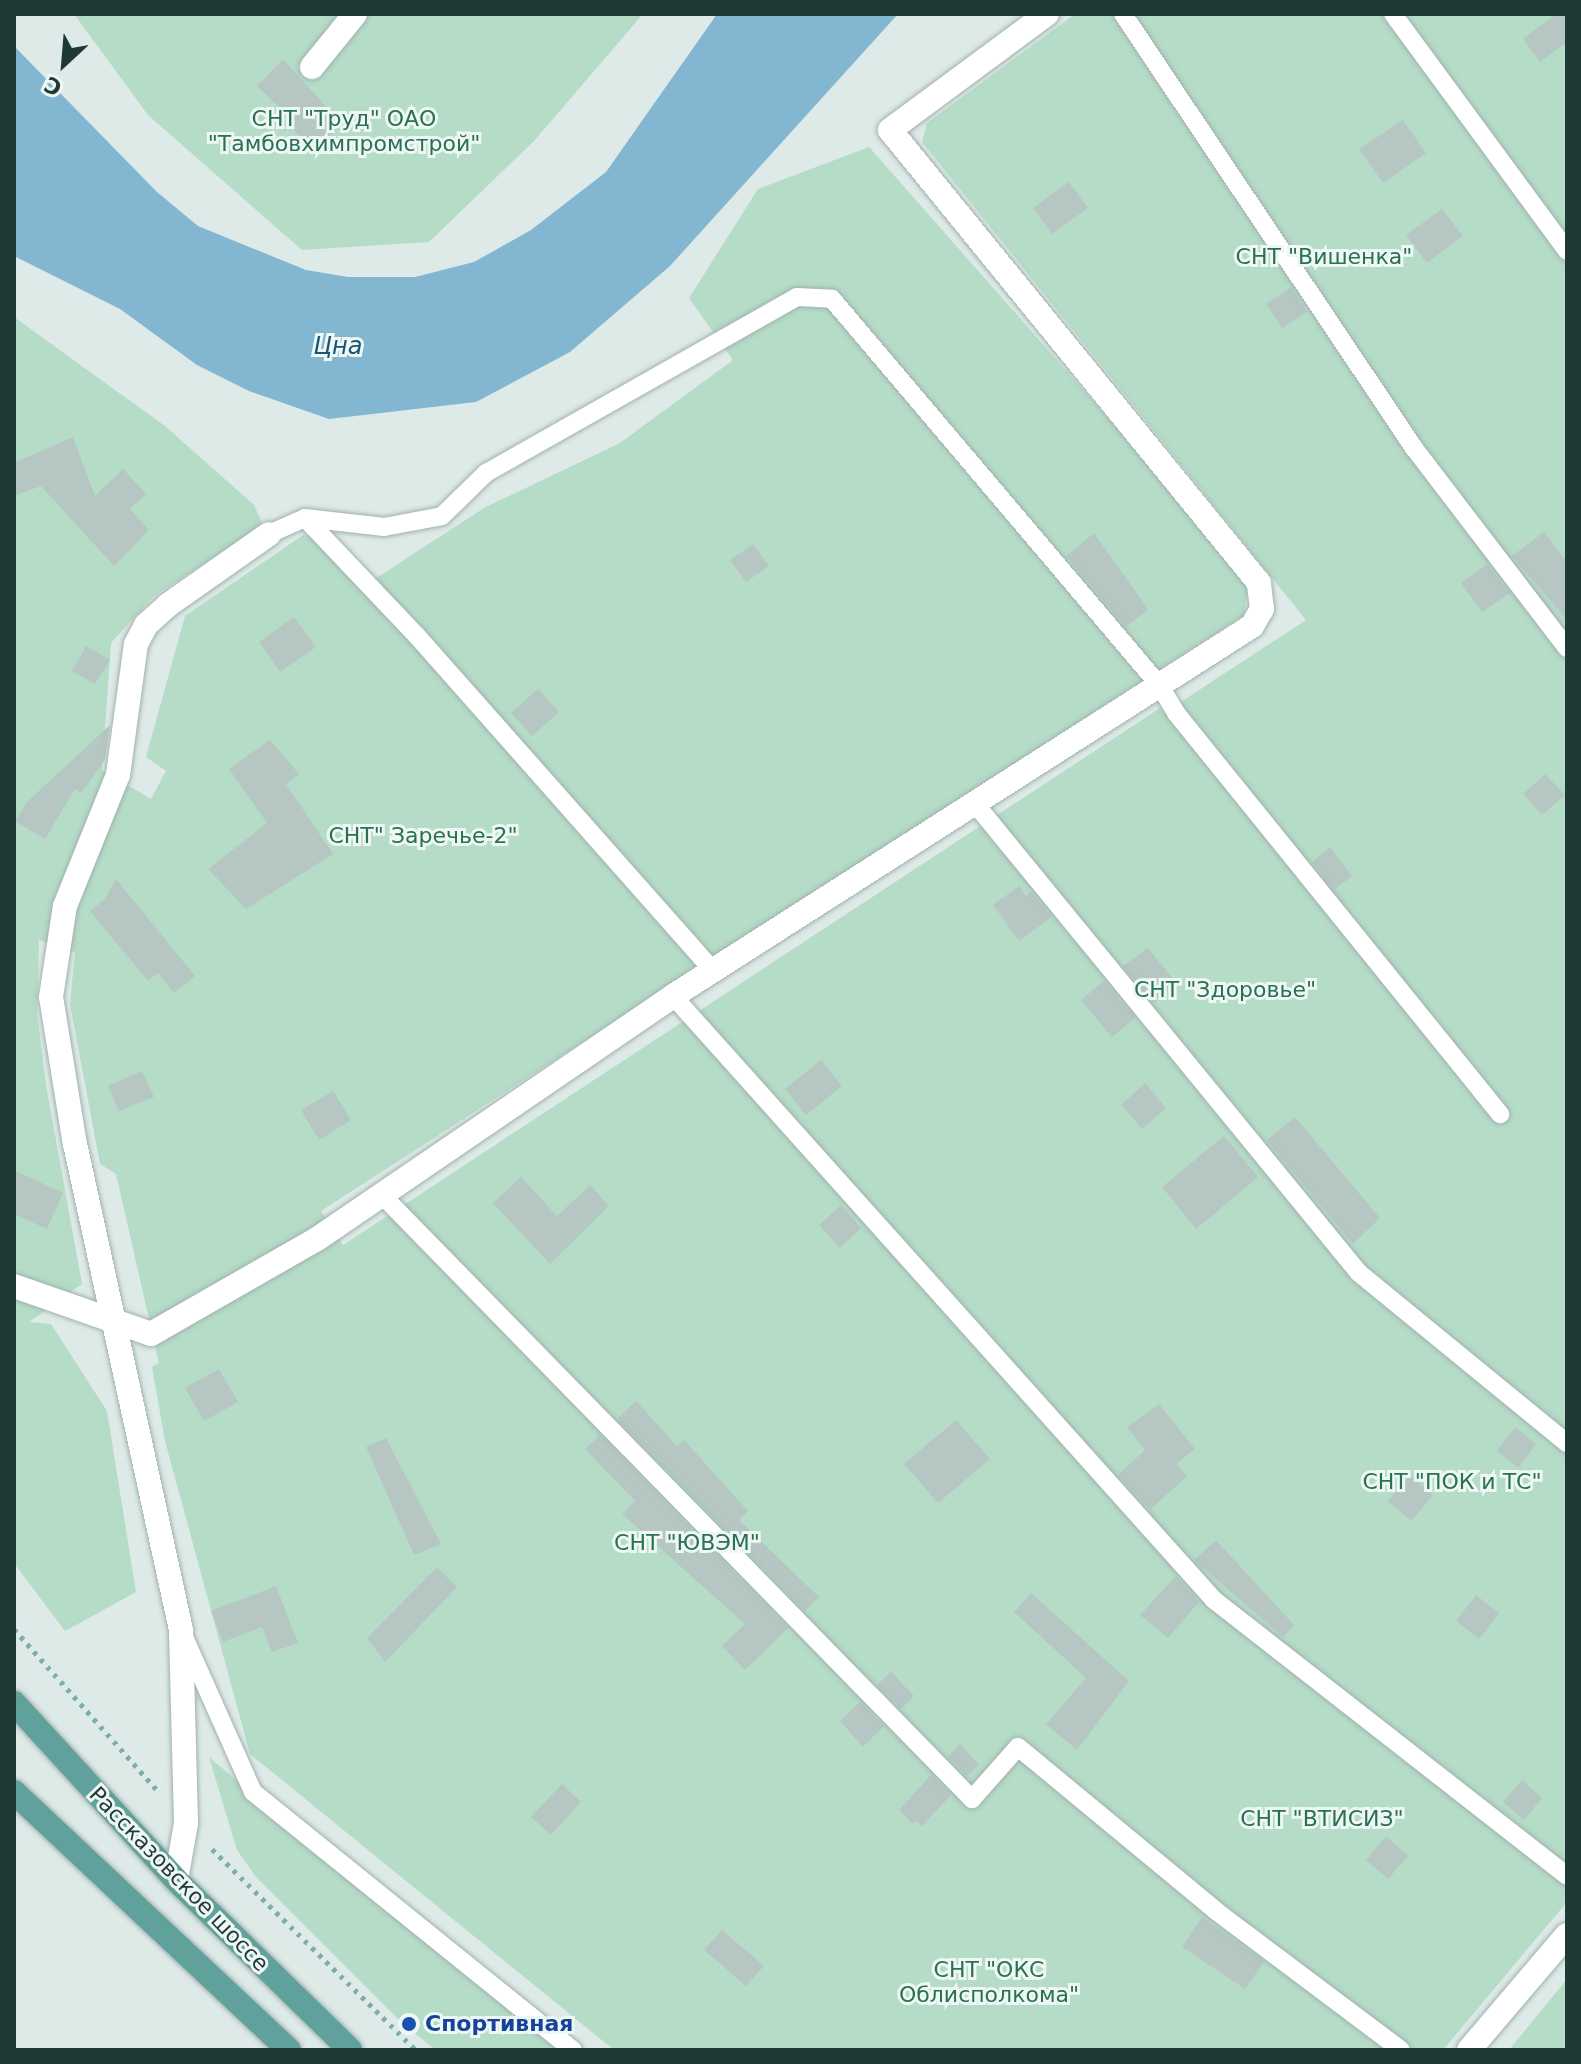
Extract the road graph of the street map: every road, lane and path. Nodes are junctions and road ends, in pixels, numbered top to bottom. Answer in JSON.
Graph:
{"nodes":[{"id":1,"x":355,"y":14,"type":"edge"},
{"id":2,"x":1047,"y":14,"type":"edge"},
{"id":3,"x":1123,"y":14,"type":"edge"},
{"id":4,"x":1393,"y":14,"type":"edge"},
{"id":5,"x":312,"y":67,"type":"dead end"},
{"id":6,"x":1567,"y":251,"type":"edge"},
{"id":7,"x":305,"y":518,"type":"junction"},
{"id":8,"x":269,"y":534,"type":"joint"},
{"id":9,"x":1567,"y":648,"type":"edge"},
{"id":10,"x":1160,"y":686,"type":"junction"},
{"id":11,"x":977,"y":806,"type":"junction"},
{"id":12,"x":713,"y":970,"type":"junction"},
{"id":13,"x":673,"y":996,"type":"junction"},
{"id":14,"x":1500,"y":1114,"type":"dead end"},
{"id":15,"x":381,"y":1194,"type":"junction"},
{"id":16,"x":14,"y":1286,"type":"edge"},
{"id":17,"x":114,"y":1322,"type":"junction"},
{"id":18,"x":1567,"y":1443,"type":"edge"},
{"id":19,"x":181,"y":1630,"type":"junction"},
{"id":20,"x":14,"y":1703,"type":"edge"},
{"id":21,"x":14,"y":1792,"type":"edge"},
{"id":22,"x":1567,"y":1876,"type":"edge"},
{"id":23,"x":176,"y":1880,"type":"junction"},
{"id":24,"x":1567,"y":1935,"type":"edge"},
{"id":25,"x":289,"y":2050,"type":"edge"},
{"id":26,"x":350,"y":2050,"type":"edge"},
{"id":27,"x":573,"y":2050,"type":"edge"},
{"id":28,"x":1401,"y":2050,"type":"edge"},
{"id":29,"x":1469,"y":2050,"type":"edge"}],
"edges":[{"from":1,"to":5,"type":"street"},
{"from":2,"to":10,"type":"street"},
{"from":3,"to":9,"type":"lane"},
{"from":4,"to":6,"type":"lane"},
{"from":7,"to":8,"type":"lane"},
{"from":7,"to":10,"type":"lane"},
{"from":7,"to":12,"type":"lane"},
{"from":8,"to":17,"type":"street"},
{"from":10,"to":11,"type":"street"},
{"from":10,"to":14,"type":"lane"},
{"from":11,"to":12,"type":"street"},
{"from":11,"to":18,"type":"lane"},
{"from":12,"to":13,"type":"street"},
{"from":13,"to":15,"type":"street"},
{"from":13,"to":22,"type":"lane"},
{"from":15,"to":17,"type":"street"},
{"from":15,"to":28,"type":"lane"},
{"from":16,"to":17,"type":"street"},
{"from":17,"to":19,"type":"street"},
{"from":19,"to":23,"type":"street"},
{"from":19,"to":27,"type":"lane"},
{"from":20,"to":23,"type":"main road","name":"Рассказовское шоссе"},
{"from":21,"to":25,"type":"main road"},
{"from":23,"to":26,"type":"main road","name":"Рассказовское шоссе"},
{"from":24,"to":29,"type":"street"}]}
